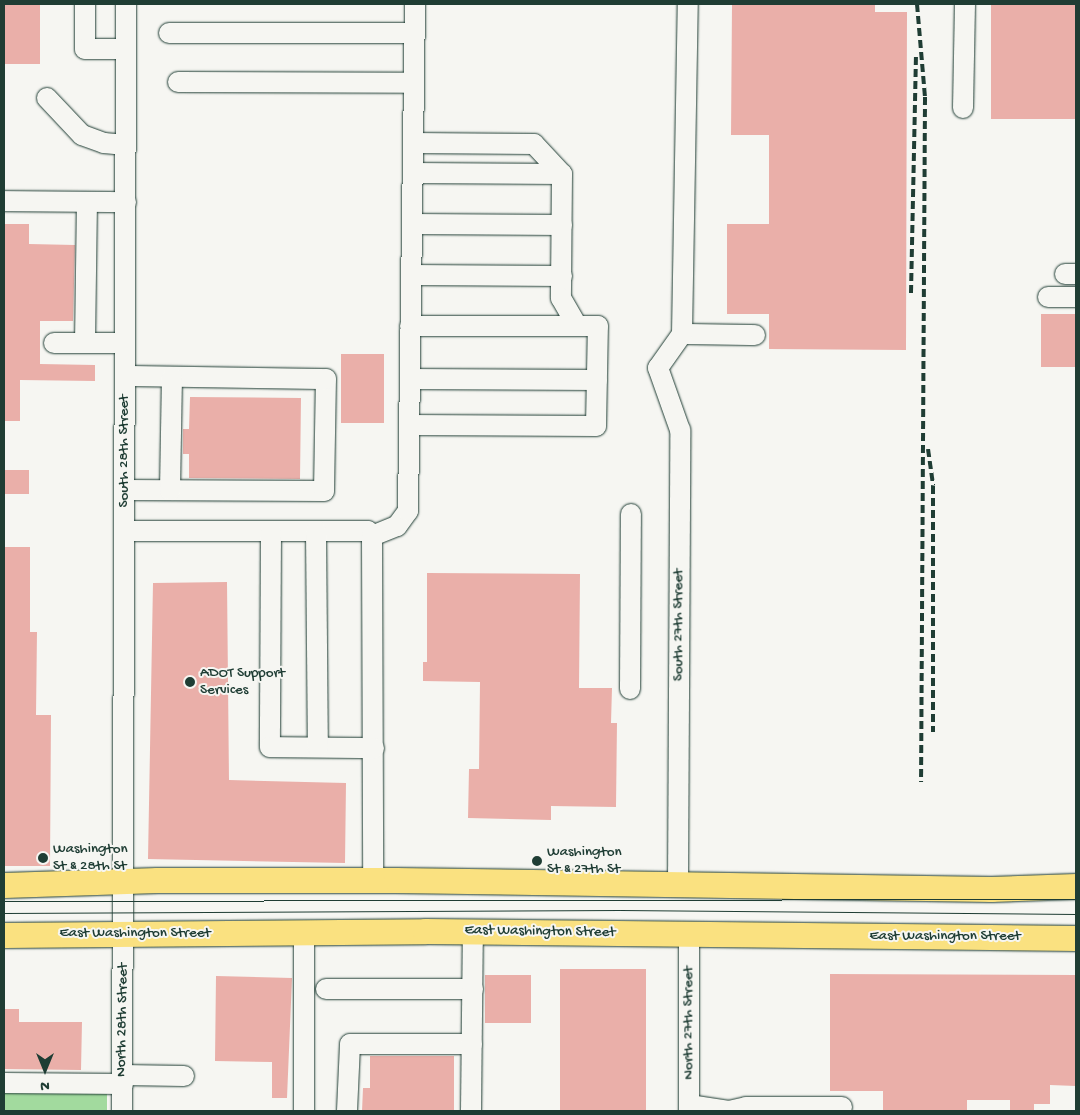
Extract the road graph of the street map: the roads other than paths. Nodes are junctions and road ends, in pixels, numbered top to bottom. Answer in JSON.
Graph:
{"nodes":[{"id":1,"x":85,"y":4,"type":"edge"},
{"id":2,"x":126,"y":4,"type":"edge"},
{"id":3,"x":415,"y":4,"type":"edge"},
{"id":4,"x":688,"y":4,"type":"edge"},
{"id":5,"x":966,"y":4,"type":"edge"},
{"id":6,"x":169,"y":33,"type":"dead end"},
{"id":7,"x":415,"y":33,"type":"junction"},
{"id":8,"x":126,"y":49,"type":"junction"},
{"id":9,"x":178,"y":82,"type":"dead end"},
{"id":10,"x":414,"y":83,"type":"junction"},
{"id":11,"x":47,"y":98,"type":"dead end"},
{"id":12,"x":963,"y":108,"type":"dead end"},
{"id":13,"x":413,"y":143,"type":"junction"},
{"id":14,"x":126,"y":145,"type":"junction"},
{"id":15,"x":413,"y":173,"type":"junction"},
{"id":16,"x":562,"y":174,"type":"junction"},
{"id":17,"x":4,"y":201,"type":"edge"},
{"id":18,"x":87,"y":202,"type":"junction"},
{"id":19,"x":126,"y":202,"type":"junction"},
{"id":20,"x":412,"y":224,"type":"junction"},
{"id":21,"x":562,"y":225,"type":"junction"},
{"id":22,"x":411,"y":275,"type":"junction"},
{"id":23,"x":562,"y":276,"type":"junction"},
{"id":24,"x":1048,"y":297,"type":"dead end"},
{"id":25,"x":1076,"y":297,"type":"edge"},
{"id":26,"x":410,"y":326,"type":"junction"},
{"id":27,"x":577,"y":326,"type":"junction"},
{"id":28,"x":682,"y":334,"type":"junction"},
{"id":29,"x":755,"y":336,"type":"dead end"},
{"id":30,"x":54,"y":342,"type":"dead end"},
{"id":31,"x":85,"y":342,"type":"junction"},
{"id":32,"x":125,"y":344,"type":"junction"},
{"id":33,"x":125,"y":376,"type":"junction"},
{"id":34,"x":172,"y":377,"type":"junction"},
{"id":35,"x":410,"y":379,"type":"junction"},
{"id":36,"x":597,"y":380,"type":"junction"},
{"id":37,"x":409,"y":425,"type":"junction"},
{"id":38,"x":125,"y":490,"type":"junction"},
{"id":39,"x":170,"y":490,"type":"junction"},
{"id":40,"x":631,"y":514,"type":"dead end"},
{"id":41,"x":125,"y":531,"type":"junction"},
{"id":42,"x":271,"y":531,"type":"junction"},
{"id":43,"x":316,"y":531,"type":"junction"},
{"id":44,"x":372,"y":536,"type":"junction"},
{"id":45,"x":630,"y":689,"type":"dead end"},
{"id":46,"x":318,"y":748,"type":"junction"},
{"id":47,"x":374,"y":748,"type":"junction"},
{"id":48,"x":373,"y":880,"type":"junction"},
{"id":49,"x":4,"y":885,"type":"edge"},
{"id":50,"x":678,"y":886,"type":"junction"},
{"id":51,"x":1076,"y":886,"type":"edge"},
{"id":52,"x":124,"y":890,"type":"junction"},
{"id":53,"x":473,"y":932,"type":"junction"},
{"id":54,"x":304,"y":933,"type":"junction"},
{"id":55,"x":124,"y":934,"type":"junction"},
{"id":56,"x":689,"y":934,"type":"junction"},
{"id":57,"x":4,"y":935,"type":"edge"},
{"id":58,"x":1076,"y":938,"type":"edge"},
{"id":59,"x":326,"y":989,"type":"dead end"},
{"id":60,"x":473,"y":989,"type":"junction"},
{"id":61,"x":472,"y":1044,"type":"junction"},
{"id":62,"x":184,"y":1076,"type":"dead end"},
{"id":63,"x":122,"y":1080,"type":"junction"},
{"id":64,"x":4,"y":1082,"type":"edge"},
{"id":65,"x":842,"y":1107,"type":"dead end"},
{"id":66,"x":689,"y":1108,"type":"edge"},
{"id":67,"x":122,"y":1111,"type":"edge"},
{"id":68,"x":304,"y":1111,"type":"edge"},
{"id":69,"x":347,"y":1111,"type":"edge"},
{"id":70,"x":471,"y":1111,"type":"edge"},
{"id":71,"x":730,"y":1111,"type":"edge"}],
"edges":[{"from":1,"to":8,"type":"street"},
{"from":2,"to":8,"type":"street","name":"South 28th Street"},
{"from":3,"to":7,"type":"street"},
{"from":4,"to":28,"type":"street"},
{"from":5,"to":12,"type":"street"},
{"from":6,"to":7,"type":"street"},
{"from":7,"to":10,"type":"street"},
{"from":8,"to":14,"type":"street","name":"South 28th Street"},
{"from":9,"to":10,"type":"street"},
{"from":10,"to":13,"type":"street"},
{"from":11,"to":14,"type":"street"},
{"from":13,"to":15,"type":"street"},
{"from":13,"to":16,"type":"street"},
{"from":14,"to":19,"type":"street","name":"South 28th Street"},
{"from":15,"to":16,"type":"street"},
{"from":15,"to":20,"type":"street"},
{"from":16,"to":21,"type":"street"},
{"from":17,"to":18,"type":"street"},
{"from":18,"to":19,"type":"street"},
{"from":18,"to":31,"type":"street"},
{"from":19,"to":32,"type":"street","name":"South 28th Street"},
{"from":20,"to":21,"type":"street"},
{"from":20,"to":22,"type":"street"},
{"from":21,"to":23,"type":"street"},
{"from":22,"to":23,"type":"street"},
{"from":22,"to":26,"type":"street"},
{"from":23,"to":27,"type":"street"},
{"from":24,"to":25,"type":"street"},
{"from":26,"to":27,"type":"street"},
{"from":26,"to":35,"type":"street"},
{"from":27,"to":36,"type":"street"},
{"from":28,"to":29,"type":"street"},
{"from":28,"to":50,"type":"street","name":"South 27th Street"},
{"from":30,"to":31,"type":"street"},
{"from":31,"to":32,"type":"street"},
{"from":32,"to":33,"type":"street","name":"South 28th Street"},
{"from":33,"to":34,"type":"street"},
{"from":33,"to":38,"type":"street","name":"South 28th Street"},
{"from":34,"to":39,"type":"street"},
{"from":34,"to":39,"type":"street"},
{"from":35,"to":36,"type":"street"},
{"from":35,"to":37,"type":"street"},
{"from":36,"to":37,"type":"street"},
{"from":37,"to":44,"type":"street"},
{"from":38,"to":39,"type":"street"},
{"from":38,"to":41,"type":"street","name":"South 28th Street"},
{"from":40,"to":45,"type":"street"},
{"from":41,"to":42,"type":"street"},
{"from":41,"to":52,"type":"street","name":"South 28th Street"},
{"from":42,"to":43,"type":"street"},
{"from":42,"to":46,"type":"street"},
{"from":43,"to":44,"type":"street"},
{"from":43,"to":46,"type":"street"},
{"from":44,"to":47,"type":"street"},
{"from":46,"to":47,"type":"street"},
{"from":47,"to":48,"type":"street"},
{"from":48,"to":50,"type":"main road"},
{"from":48,"to":52,"type":"main road"},
{"from":49,"to":52,"type":"main road"},
{"from":50,"to":51,"type":"main road"},
{"from":52,"to":55,"type":"street","name":"North 28th Street"},
{"from":53,"to":54,"type":"main road","name":"East Washington Street"},
{"from":53,"to":56,"type":"main road","name":"East Washington Street"},
{"from":53,"to":60,"type":"street"},
{"from":54,"to":55,"type":"main road","name":"East Washington Street"},
{"from":54,"to":68,"type":"street"},
{"from":55,"to":57,"type":"main road","name":"East Washington Street"},
{"from":55,"to":63,"type":"street","name":"North 28th Street"},
{"from":56,"to":58,"type":"main road","name":"East Washington Street"},
{"from":56,"to":66,"type":"street","name":"North 27th Street"},
{"from":59,"to":60,"type":"street"},
{"from":60,"to":61,"type":"street"},
{"from":61,"to":69,"type":"street"},
{"from":61,"to":70,"type":"street"},
{"from":62,"to":63,"type":"street"},
{"from":63,"to":64,"type":"street"},
{"from":63,"to":67,"type":"street","name":"North 28th Street"},
{"from":65,"to":71,"type":"street"},
{"from":66,"to":71,"type":"street"}]}
